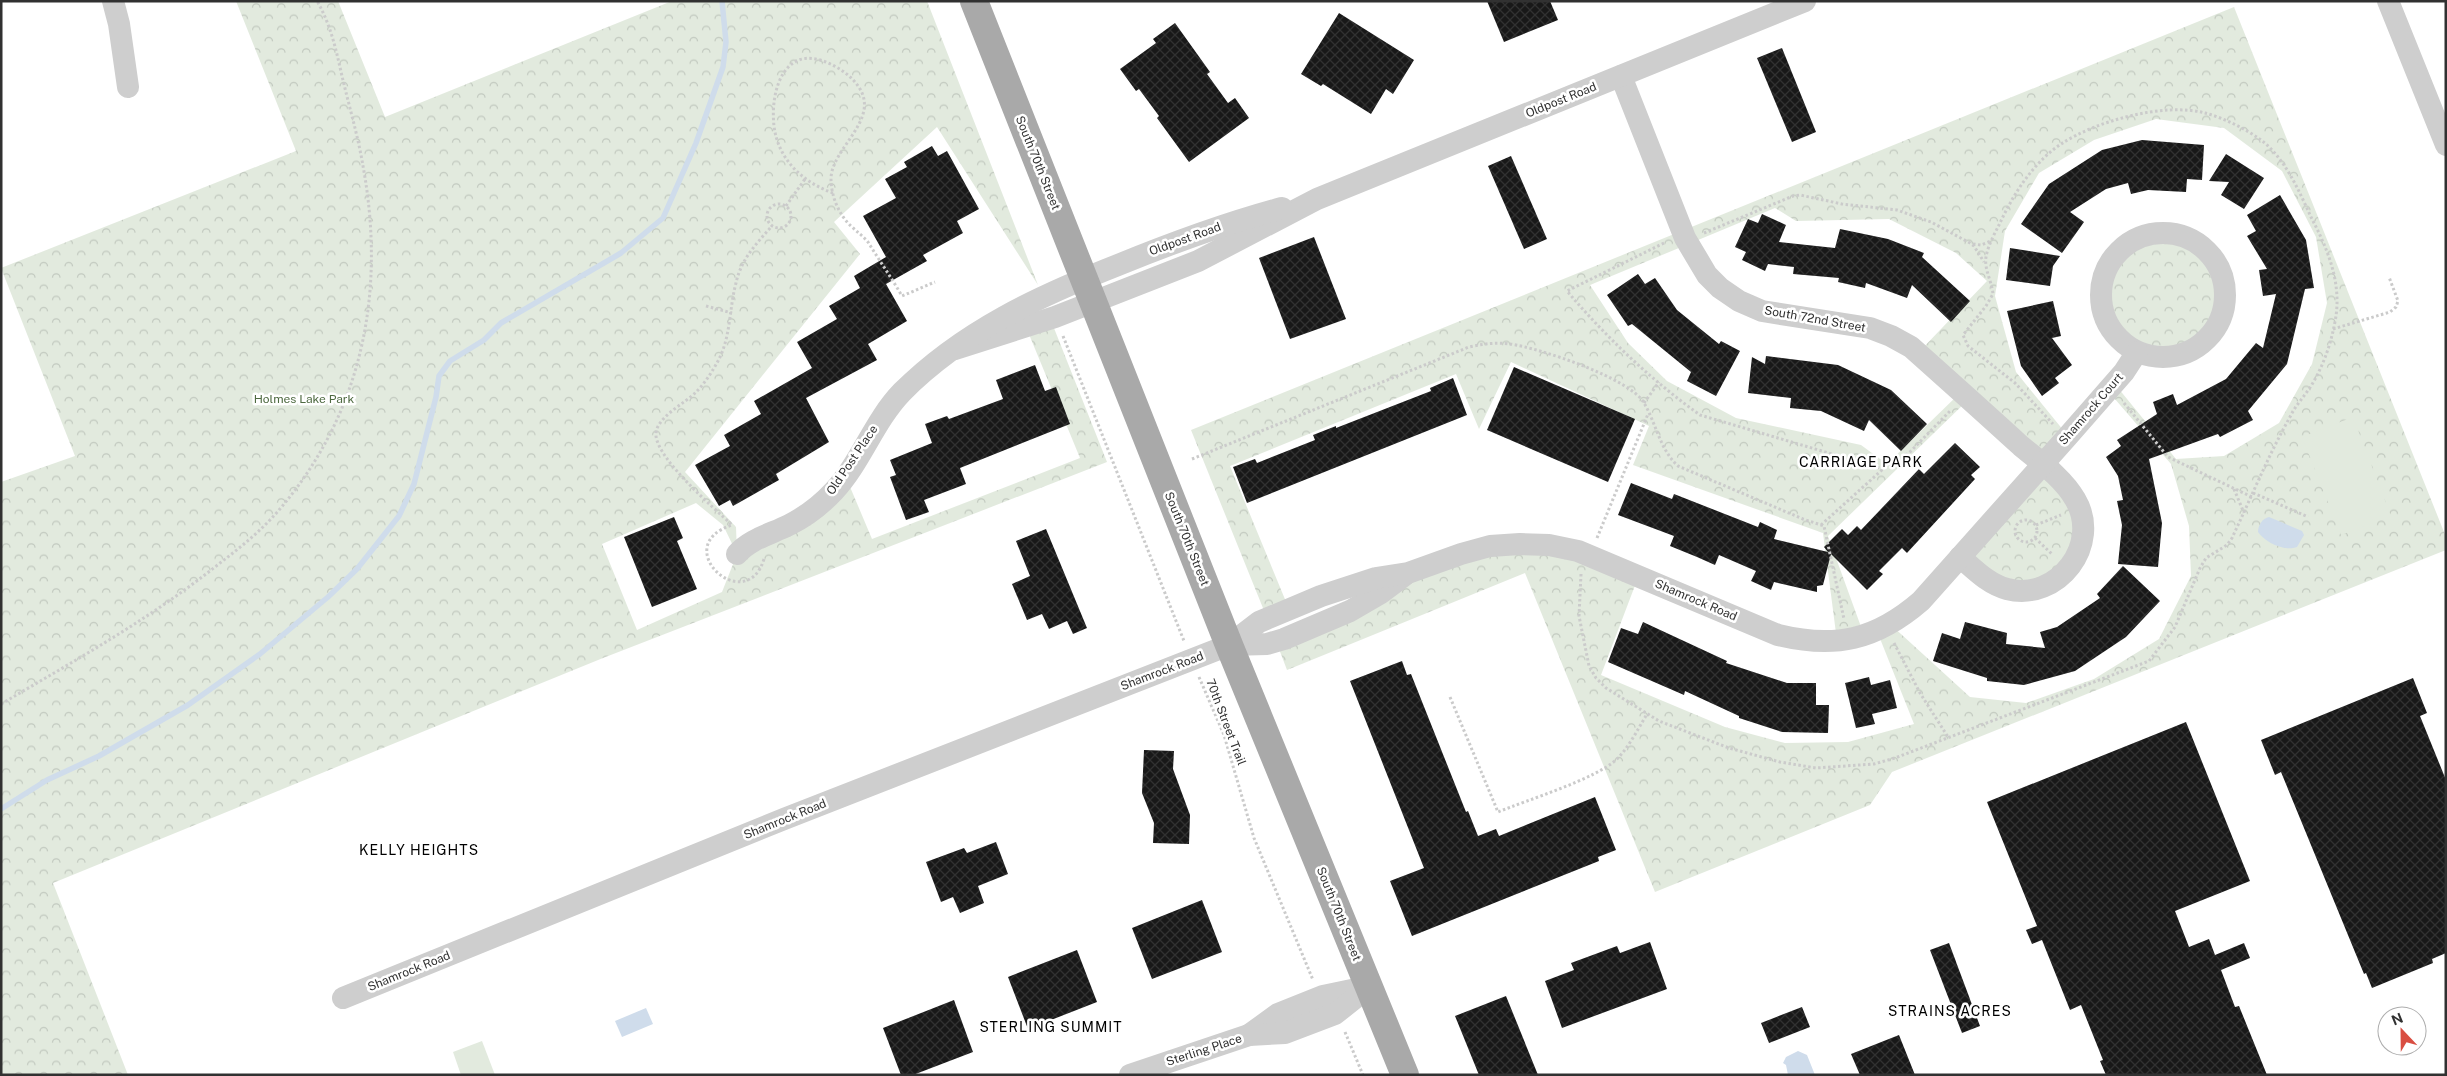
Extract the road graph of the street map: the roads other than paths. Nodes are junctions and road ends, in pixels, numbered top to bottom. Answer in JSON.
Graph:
{"nodes":[{"id":1,"x":113,"y":1,"type":"edge"},
{"id":2,"x":974,"y":1,"type":"edge"},
{"id":3,"x":1805,"y":1,"type":"edge"},
{"id":4,"x":2388,"y":1,"type":"edge"},
{"id":5,"x":1621,"y":76,"type":"junction"},
{"id":6,"x":128,"y":87,"type":"dead end"},
{"id":7,"x":2446,"y":145,"type":"edge"},
{"id":8,"x":1088,"y":291,"type":"junction"},
{"id":9,"x":956,"y":349,"type":"junction"},
{"id":10,"x":2137,"y":352,"type":"junction"},
{"id":11,"x":2043,"y":465,"type":"junction"},
{"id":12,"x":737,"y":554,"type":"dead end"},
{"id":13,"x":1960,"y":557,"type":"junction"},
{"id":14,"x":1228,"y":645,"type":"junction"},
{"id":15,"x":1369,"y":987,"type":"junction"},
{"id":16,"x":343,"y":998,"type":"dead end"},
{"id":17,"x":1130,"y":1075,"type":"edge"},
{"id":18,"x":1405,"y":1075,"type":"edge"}],
"edges":[{"from":1,"to":6,"type":"street"},
{"from":2,"to":8,"type":"main road","name":"South 70th Street"},
{"from":3,"to":5,"type":"street","name":"Oldpost Road"},
{"from":4,"to":7,"type":"street"},
{"from":5,"to":8,"type":"street","name":"Oldpost Road"},
{"from":5,"to":11,"type":"street","name":"South 72nd Street"},
{"from":8,"to":9,"type":"street","name":"Old Post Place"},
{"from":8,"to":9,"type":"street","name":"Old Post Place"},
{"from":8,"to":14,"type":"main road","name":"South 70th Street"},
{"from":9,"to":12,"type":"street","name":"Old Post Place"},
{"from":10,"to":10,"type":"street"},
{"from":10,"to":11,"type":"street","name":"Shamrock Court"},
{"from":11,"to":13,"type":"street","name":"Shamrock Road"},
{"from":11,"to":13,"type":"street"},
{"from":13,"to":14,"type":"street","name":"Shamrock Road"},
{"from":14,"to":15,"type":"main road","name":"South 70th Street"},
{"from":14,"to":16,"type":"street","name":"Shamrock Road"},
{"from":15,"to":17,"type":"street","name":"Sterling Place"},
{"from":15,"to":18,"type":"main road","name":"South 70th Street"}]}
